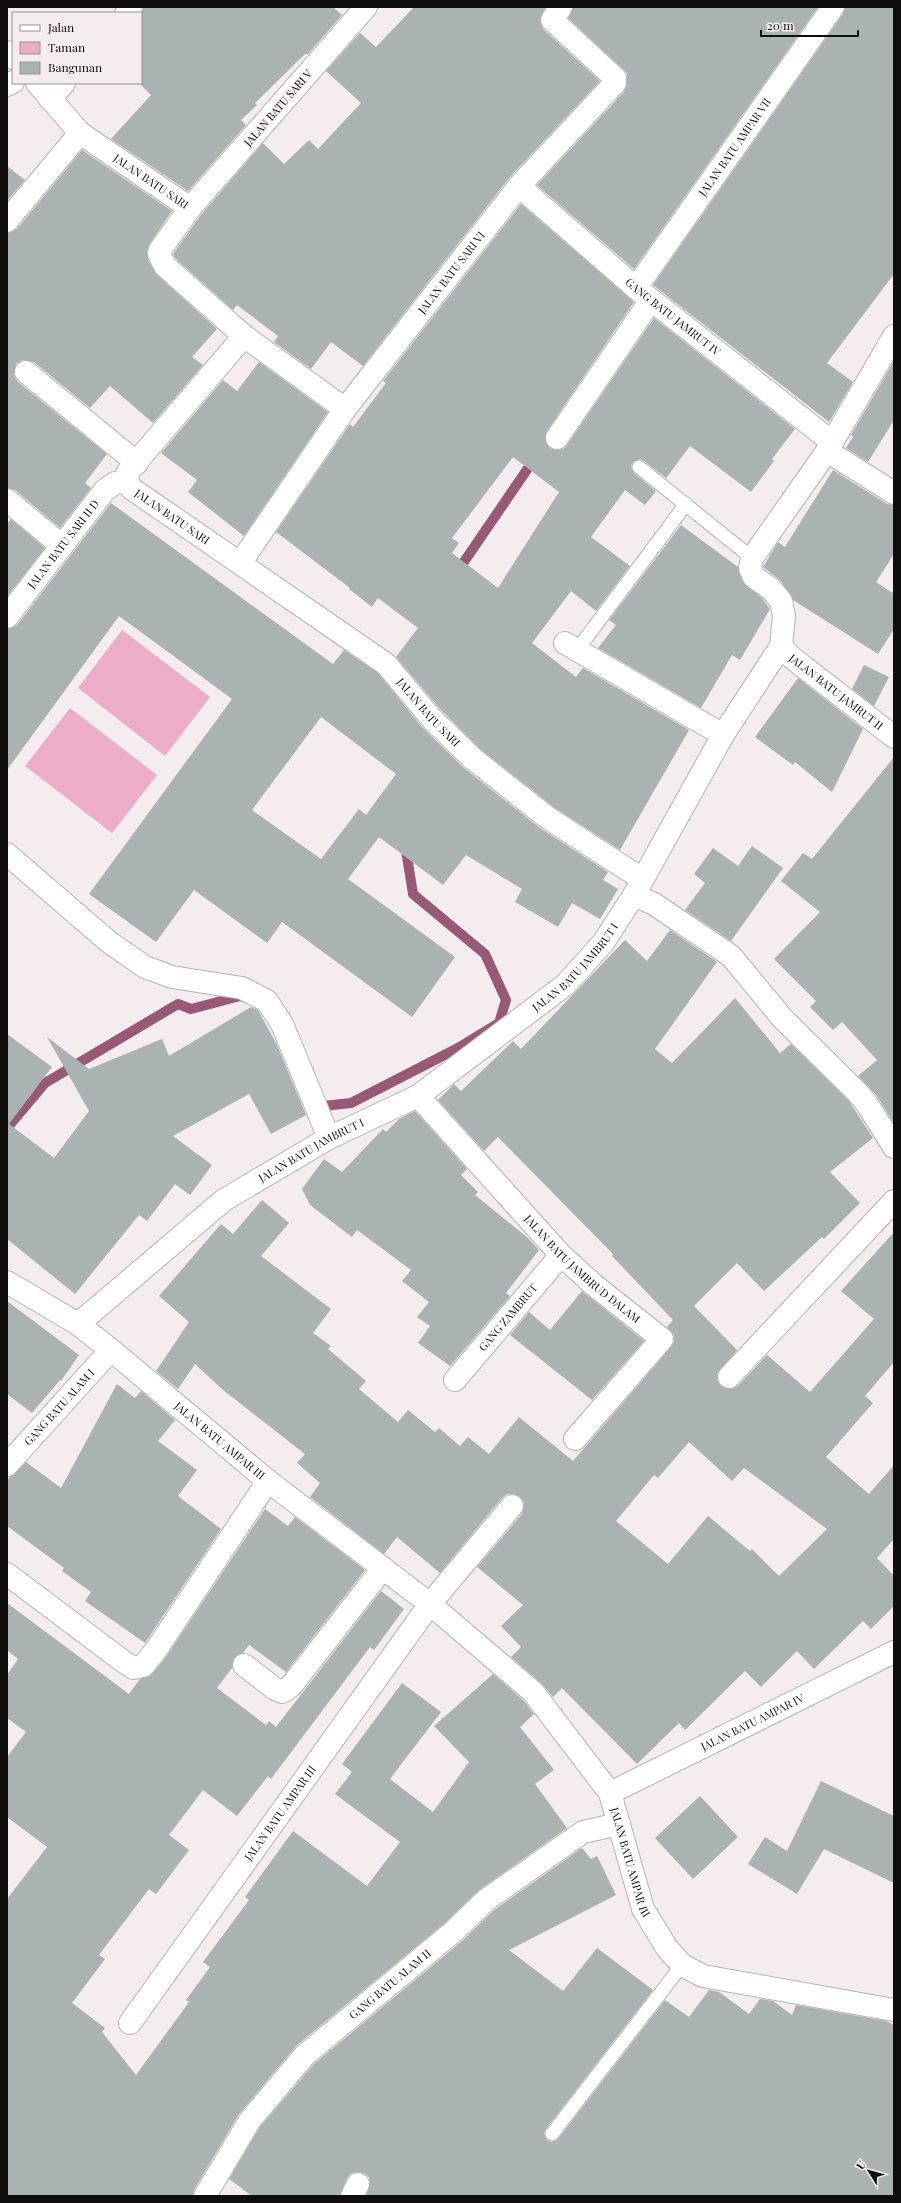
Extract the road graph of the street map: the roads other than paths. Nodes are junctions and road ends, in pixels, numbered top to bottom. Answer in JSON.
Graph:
{"nodes":[{"id":1,"x":366,"y":7,"type":"edge"},
{"id":2,"x":562,"y":7,"type":"edge"},
{"id":3,"x":833,"y":7,"type":"edge"},
{"id":4,"x":61,"y":84,"type":"edge"},
{"id":5,"x":43,"y":91,"type":"edge"},
{"id":6,"x":80,"y":132,"type":"junction"},
{"id":7,"x":519,"y":186,"type":"junction"},
{"id":8,"x":190,"y":208,"type":"junction"},
{"id":9,"x":7,"y":221,"type":"edge"},
{"id":10,"x":644,"y":294,"type":"junction"},
{"id":11,"x":244,"y":336,"type":"junction"},
{"id":12,"x":894,"y":336,"type":"edge"},
{"id":13,"x":26,"y":372,"type":"dead end"},
{"id":14,"x":346,"y":409,"type":"junction"},
{"id":15,"x":557,"y":438,"type":"dead end"},
{"id":16,"x":829,"y":446,"type":"junction"},
{"id":17,"x":639,"y":467,"type":"dead end"},
{"id":18,"x":132,"y":472,"type":"junction"},
{"id":19,"x":894,"y":493,"type":"edge"},
{"id":20,"x":7,"y":500,"type":"edge"},
{"id":21,"x":686,"y":504,"type":"junction"},
{"id":22,"x":62,"y":546,"type":"junction"},
{"id":23,"x":752,"y":558,"type":"junction"},
{"id":24,"x":241,"y":562,"type":"junction"},
{"id":25,"x":7,"y":618,"type":"edge"},
{"id":26,"x":781,"y":646,"type":"junction"},
{"id":27,"x":571,"y":647,"type":"joint"},
{"id":28,"x":723,"y":735,"type":"junction"},
{"id":29,"x":894,"y":737,"type":"edge"},
{"id":30,"x":7,"y":854,"type":"edge"},
{"id":31,"x":638,"y":887,"type":"junction"},
{"id":32,"x":418,"y":1096,"type":"junction"},
{"id":33,"x":329,"y":1138,"type":"junction"},
{"id":34,"x":894,"y":1147,"type":"edge"},
{"id":35,"x":894,"y":1201,"type":"edge"},
{"id":36,"x":561,"y":1255,"type":"junction"},
{"id":37,"x":7,"y":1282,"type":"edge"},
{"id":38,"x":78,"y":1324,"type":"junction"},
{"id":39,"x":111,"y":1350,"type":"junction"},
{"id":40,"x":729,"y":1377,"type":"dead end"},
{"id":41,"x":455,"y":1380,"type":"dead end"},
{"id":42,"x":574,"y":1439,"type":"dead end"},
{"id":43,"x":7,"y":1465,"type":"edge"},
{"id":44,"x":268,"y":1481,"type":"junction"},
{"id":45,"x":512,"y":1506,"type":"dead end"},
{"id":46,"x":383,"y":1568,"type":"junction"},
{"id":47,"x":7,"y":1574,"type":"edge"},
{"id":48,"x":430,"y":1604,"type":"junction"},
{"id":49,"x":894,"y":1652,"type":"edge"},
{"id":50,"x":244,"y":1665,"type":"dead end"},
{"id":51,"x":610,"y":1793,"type":"junction"},
{"id":52,"x":619,"y":1824,"type":"junction"},
{"id":53,"x":682,"y":1965,"type":"junction"},
{"id":54,"x":894,"y":2010,"type":"edge"},
{"id":55,"x":130,"y":2022,"type":"dead end"},
{"id":56,"x":552,"y":2134,"type":"dead end"},
{"id":57,"x":205,"y":2196,"type":"edge"}],
"edges":[{"from":1,"to":8,"type":"street","name":"JALAN BATU SARI V"},
{"from":2,"to":7,"type":"street","name":"JALAN BATU SARI VI"},
{"from":3,"to":10,"type":"street","name":"JALAN BATU AMPAR VII"},
{"from":4,"to":5,"type":"street"},
{"from":5,"to":6,"type":"street","name":"JALAN BATU SARI"},
{"from":6,"to":8,"type":"street","name":"JALAN BATU SARI"},
{"from":6,"to":9,"type":"street"},
{"from":7,"to":10,"type":"street","name":"GANG BATU JAMRUT IV"},
{"from":7,"to":14,"type":"street","name":"JALAN BATU SARI VI"},
{"from":8,"to":11,"type":"street","name":"JALAN BATU SARI"},
{"from":10,"to":15,"type":"street","name":"JALAN BATU AMPAR VII"},
{"from":10,"to":16,"type":"street","name":"GANG BATU JAMRUT IV"},
{"from":11,"to":14,"type":"street"},
{"from":11,"to":18,"type":"street"},
{"from":12,"to":16,"type":"street"},
{"from":13,"to":18,"type":"street","name":"JALAN BATU SARI"},
{"from":14,"to":24,"type":"street","name":"JALAN BATU SARI VI"},
{"from":16,"to":19,"type":"street","name":"GANG BATU JAMRUT IV"},
{"from":16,"to":23,"type":"street"},
{"from":17,"to":21,"type":"lane"},
{"from":18,"to":22,"type":"street","name":"JALAN BATU SARI II D"},
{"from":18,"to":24,"type":"street","name":"JALAN BATU SARI"},
{"from":20,"to":22,"type":"street"},
{"from":21,"to":23,"type":"lane"},
{"from":21,"to":27,"type":"lane"},
{"from":22,"to":25,"type":"street","name":"JALAN BATU SARI II D"},
{"from":23,"to":26,"type":"street","name":"JALAN BATU JAMBRUT I"},
{"from":24,"to":31,"type":"street","name":"JALAN BATU SARI"},
{"from":26,"to":28,"type":"street","name":"JALAN BATU JAMBRUT I"},
{"from":26,"to":29,"type":"street","name":"JALAN BATU JAMRUT II"},
{"from":27,"to":28,"type":"street"},
{"from":28,"to":31,"type":"street","name":"JALAN BATU JAMBRUT I"},
{"from":30,"to":33,"type":"street"},
{"from":31,"to":32,"type":"street","name":"JALAN BATU JAMBRUT I"},
{"from":31,"to":34,"type":"street","name":"JALAN BATU SARI"},
{"from":32,"to":33,"type":"street","name":"JALAN BATU JAMBRUT I"},
{"from":32,"to":36,"type":"street","name":"JALAN BATU JAMBRUD DALAM"},
{"from":33,"to":38,"type":"street","name":"JALAN BATU JAMBRUT I"},
{"from":35,"to":40,"type":"street"},
{"from":36,"to":41,"type":"street","name":"GANG ZAMBRUT"},
{"from":36,"to":42,"type":"street","name":"JALAN BATU JAMBRUD DALAM"},
{"from":37,"to":38,"type":"street","name":"JALAN BATU AMPAR III"},
{"from":38,"to":39,"type":"street","name":"JALAN BATU AMPAR III"},
{"from":39,"to":43,"type":"street","name":"GANG BATU ALAM I"},
{"from":39,"to":44,"type":"street","name":"JALAN BATU AMPAR III"},
{"from":44,"to":46,"type":"street","name":"JALAN BATU AMPAR III"},
{"from":44,"to":47,"type":"street"},
{"from":45,"to":48,"type":"street"},
{"from":46,"to":48,"type":"street","name":"JALAN BATU AMPAR III"},
{"from":46,"to":50,"type":"street"},
{"from":48,"to":51,"type":"street","name":"JALAN BATU AMPAR III"},
{"from":48,"to":55,"type":"street","name":"JALAN BATU AMPAR III"},
{"from":49,"to":51,"type":"street","name":"JALAN BATU AMPAR IV"},
{"from":51,"to":52,"type":"street","name":"JALAN BATU AMPAR III"},
{"from":52,"to":53,"type":"street","name":"JALAN BATU AMPAR III"},
{"from":52,"to":57,"type":"street","name":"GANG BATU ALAM II"},
{"from":53,"to":54,"type":"street","name":"JALAN BATU AMPAR III"},
{"from":53,"to":56,"type":"lane"}]}
